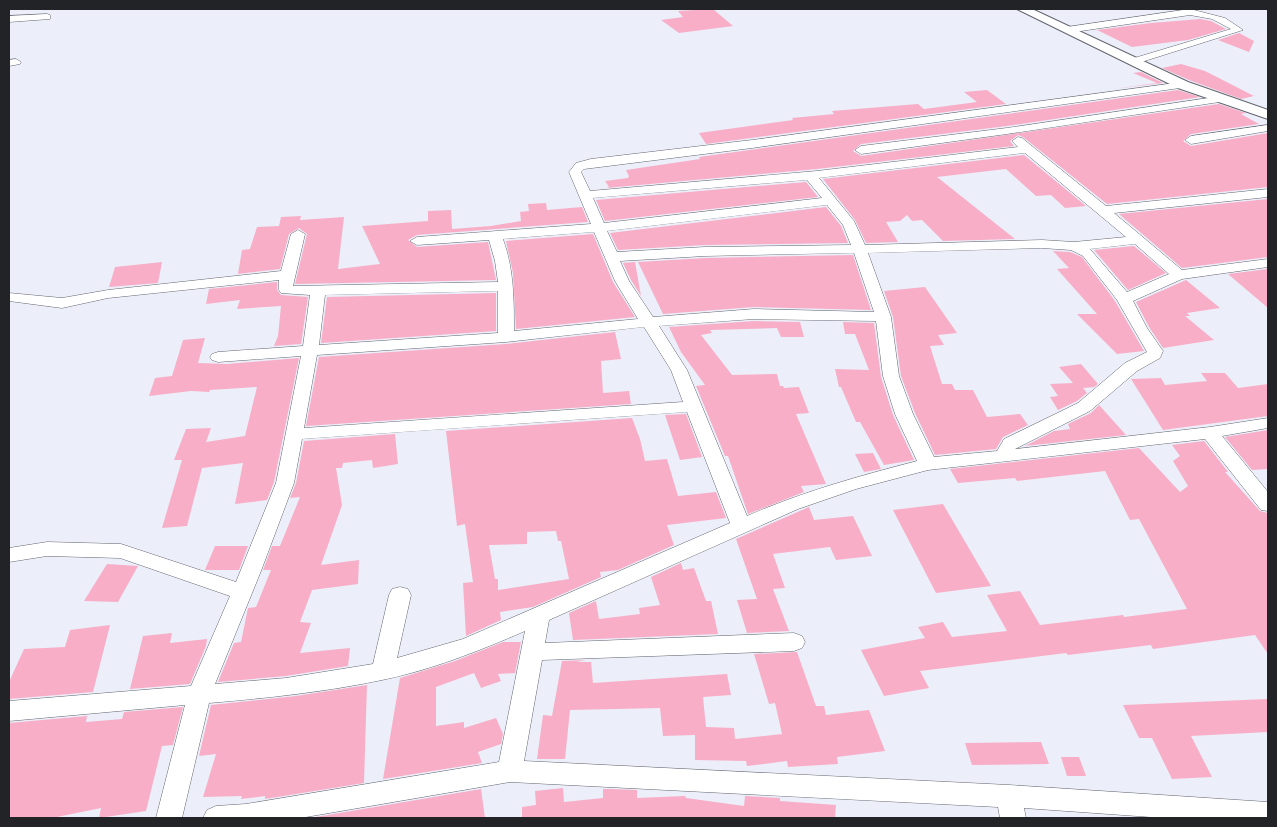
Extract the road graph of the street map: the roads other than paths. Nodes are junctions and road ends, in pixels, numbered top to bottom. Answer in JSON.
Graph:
{"nodes":[{"id":1,"x":1023,"y":9,"type":"edge"},
{"id":2,"x":46,"y":17,"type":"dead end"},
{"id":3,"x":9,"y":19,"type":"edge"},
{"id":4,"x":1067,"y":30,"type":"junction"},
{"id":5,"x":1135,"y":61,"type":"junction"},
{"id":6,"x":1183,"y":84,"type":"junction"},
{"id":7,"x":1222,"y":99,"type":"junction"},
{"id":8,"x":984,"y":111,"type":"junction"},
{"id":9,"x":1268,"y":115,"type":"edge"},
{"id":10,"x":1268,"y":128,"type":"edge"},
{"id":11,"x":1006,"y":131,"type":"junction"},
{"id":12,"x":1191,"y":140,"type":"dead end"},
{"id":13,"x":1027,"y":149,"type":"junction"},
{"id":14,"x":861,"y":150,"type":"dead end"},
{"id":15,"x":810,"y":175,"type":"junction"},
{"id":16,"x":1268,"y":193,"type":"edge"},
{"id":17,"x":584,"y":195,"type":"junction"},
{"id":18,"x":832,"y":201,"type":"junction"},
{"id":19,"x":1103,"y":210,"type":"junction"},
{"id":20,"x":597,"y":228,"type":"junction"},
{"id":21,"x":298,"y":234,"type":"dead end"},
{"id":22,"x":495,"y":236,"type":"junction"},
{"id":23,"x":1138,"y":240,"type":"junction"},
{"id":24,"x":418,"y":241,"type":"dead end"},
{"id":25,"x":1074,"y":246,"type":"junction"},
{"id":26,"x":860,"y":249,"type":"junction"},
{"id":27,"x":612,"y":257,"type":"junction"},
{"id":28,"x":1268,"y":263,"type":"edge"},
{"id":29,"x":287,"y":275,"type":"junction"},
{"id":30,"x":1179,"y":275,"type":"junction"},
{"id":31,"x":506,"y":286,"type":"junction"},
{"id":32,"x":318,"y":291,"type":"junction"},
{"id":33,"x":9,"y":296,"type":"edge"},
{"id":34,"x":1124,"y":299,"type":"junction"},
{"id":35,"x":883,"y":317,"type":"junction"},
{"id":36,"x":650,"y":322,"type":"junction"},
{"id":37,"x":506,"y":337,"type":"junction"},
{"id":38,"x":310,"y":351,"type":"junction"},
{"id":39,"x":218,"y":357,"type":"dead end"},
{"id":40,"x":694,"y":406,"type":"junction"},
{"id":41,"x":1268,"y":423,"type":"edge"},
{"id":42,"x":1210,"y":433,"type":"junction"},
{"id":43,"x":296,"y":434,"type":"junction"},
{"id":44,"x":1008,"y":455,"type":"junction"},
{"id":45,"x":928,"y":464,"type":"junction"},
{"id":46,"x":1268,"y":505,"type":"edge"},
{"id":47,"x":740,"y":526,"type":"junction"},
{"id":48,"x":9,"y":554,"type":"edge"},
{"id":49,"x":242,"y":592,"type":"junction"},
{"id":50,"x":400,"y":595,"type":"dead end"},
{"id":51,"x":539,"y":615,"type":"junction"},
{"id":52,"x":794,"y":642,"type":"dead end"},
{"id":53,"x":533,"y":652,"type":"junction"},
{"id":54,"x":384,"y":671,"type":"junction"},
{"id":55,"x":199,"y":695,"type":"junction"},
{"id":56,"x":9,"y":711,"type":"edge"},
{"id":57,"x":510,"y":771,"type":"junction"},
{"id":58,"x":1011,"y":807,"type":"edge"},
{"id":59,"x":1268,"y":814,"type":"edge"},
{"id":60,"x":245,"y":817,"type":"edge"},
{"id":61,"x":169,"y":818,"type":"edge"},
{"id":62,"x":216,"y":818,"type":"edge"}],
"edges":[{"from":1,"to":4,"type":"street"},
{"from":2,"to":3,"type":"street"},
{"from":4,"to":5,"type":"street"},
{"from":4,"to":5,"type":"street"},
{"from":5,"to":6,"type":"street"},
{"from":6,"to":7,"type":"street"},
{"from":6,"to":8,"type":"street"},
{"from":7,"to":9,"type":"street"},
{"from":7,"to":11,"type":"street"},
{"from":8,"to":11,"type":"street"},
{"from":8,"to":17,"type":"street"},
{"from":10,"to":12,"type":"street"},
{"from":11,"to":13,"type":"street"},
{"from":11,"to":14,"type":"street"},
{"from":13,"to":15,"type":"street"},
{"from":13,"to":19,"type":"street"},
{"from":15,"to":17,"type":"street"},
{"from":15,"to":18,"type":"street"},
{"from":16,"to":19,"type":"street"},
{"from":17,"to":20,"type":"street"},
{"from":18,"to":20,"type":"street"},
{"from":18,"to":26,"type":"street"},
{"from":19,"to":23,"type":"street"},
{"from":20,"to":22,"type":"street"},
{"from":20,"to":27,"type":"street"},
{"from":21,"to":29,"type":"street"},
{"from":22,"to":24,"type":"street"},
{"from":22,"to":31,"type":"street"},
{"from":23,"to":25,"type":"street"},
{"from":23,"to":30,"type":"street"},
{"from":25,"to":26,"type":"street"},
{"from":25,"to":34,"type":"street"},
{"from":26,"to":27,"type":"street"},
{"from":26,"to":35,"type":"street"},
{"from":27,"to":36,"type":"street"},
{"from":28,"to":30,"type":"street"},
{"from":29,"to":32,"type":"street"},
{"from":29,"to":33,"type":"street"},
{"from":30,"to":34,"type":"street"},
{"from":31,"to":32,"type":"street"},
{"from":31,"to":37,"type":"street"},
{"from":32,"to":38,"type":"street"},
{"from":34,"to":44,"type":"street"},
{"from":35,"to":36,"type":"street"},
{"from":35,"to":45,"type":"street"},
{"from":36,"to":37,"type":"street"},
{"from":36,"to":40,"type":"street"},
{"from":37,"to":38,"type":"street"},
{"from":38,"to":39,"type":"street"},
{"from":38,"to":43,"type":"street"},
{"from":40,"to":43,"type":"street"},
{"from":40,"to":47,"type":"street"},
{"from":41,"to":42,"type":"street"},
{"from":42,"to":44,"type":"street"},
{"from":42,"to":46,"type":"street"},
{"from":43,"to":49,"type":"street"},
{"from":44,"to":45,"type":"street"},
{"from":45,"to":47,"type":"street"},
{"from":47,"to":51,"type":"street"},
{"from":48,"to":49,"type":"street"},
{"from":49,"to":55,"type":"street"},
{"from":50,"to":54,"type":"street"},
{"from":51,"to":53,"type":"street"},
{"from":51,"to":54,"type":"street"},
{"from":52,"to":53,"type":"street"},
{"from":53,"to":57,"type":"street"},
{"from":54,"to":55,"type":"street"},
{"from":55,"to":56,"type":"street"},
{"from":55,"to":61,"type":"street"},
{"from":57,"to":58,"type":"street"},
{"from":57,"to":60,"type":"street"},
{"from":58,"to":59,"type":"street"},
{"from":60,"to":62,"type":"street"}]}
